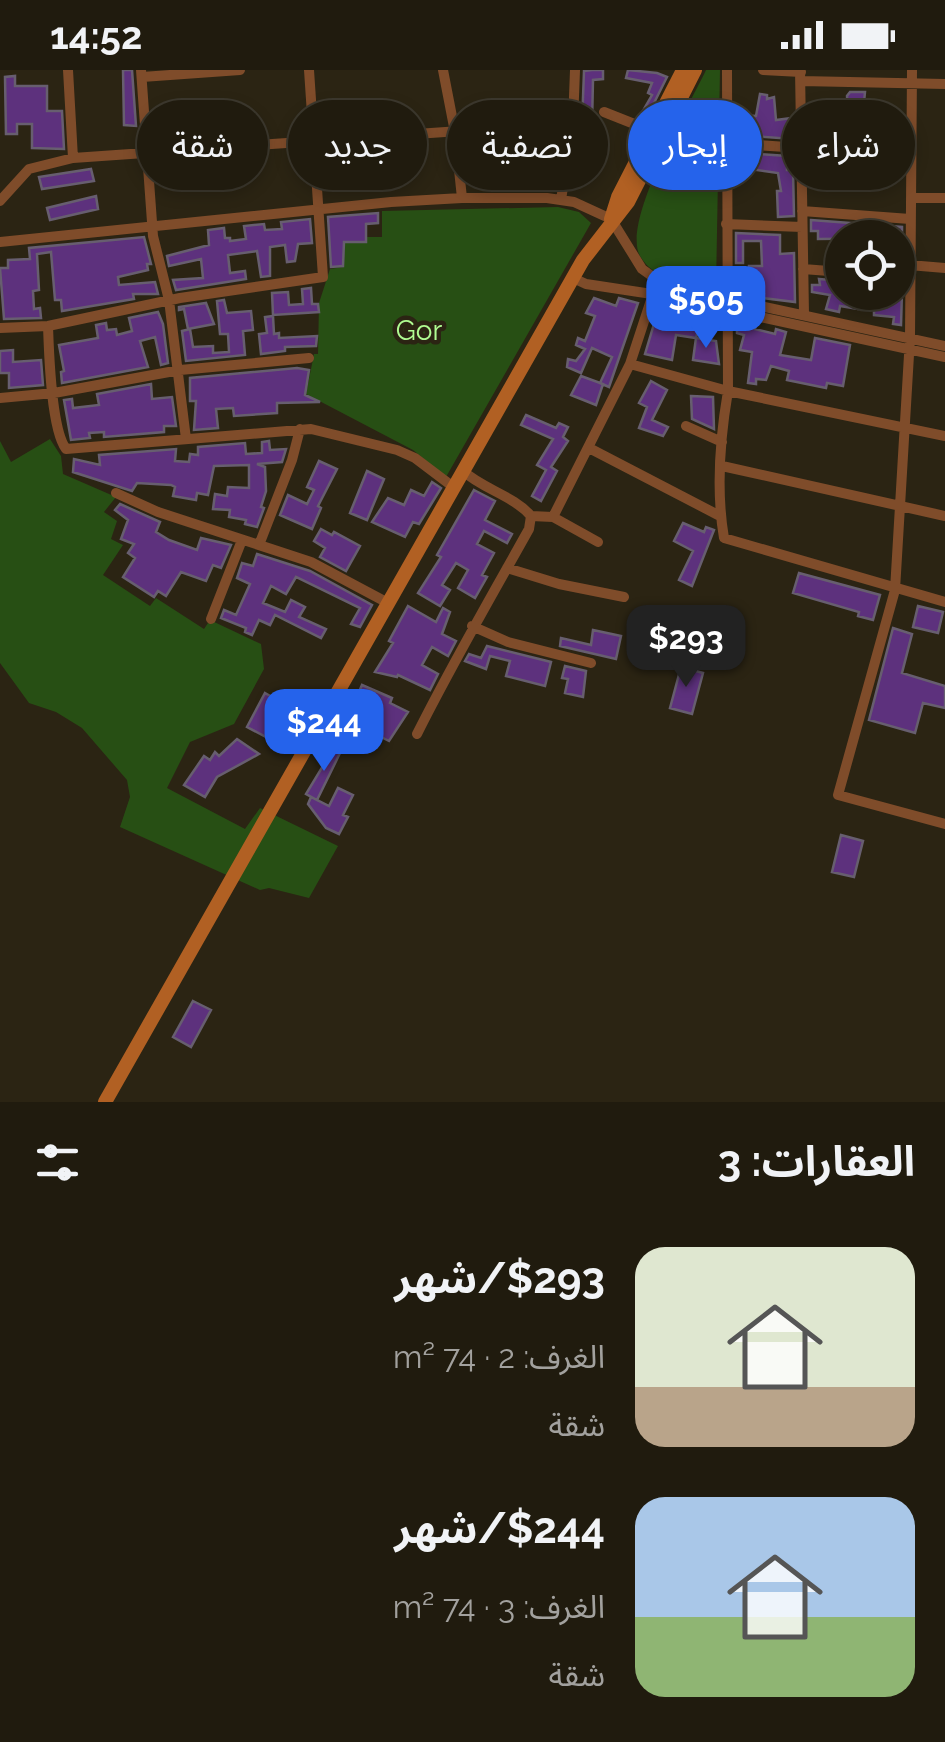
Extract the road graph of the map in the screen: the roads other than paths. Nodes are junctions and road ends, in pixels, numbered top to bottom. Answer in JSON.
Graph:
{"nodes":[{"id":1,"x":68,"y":70,"type":"edge"},
{"id":2,"x":240,"y":70,"type":"edge"},
{"id":3,"x":309,"y":70,"type":"edge"},
{"id":4,"x":442,"y":70,"type":"edge"},
{"id":5,"x":574,"y":70,"type":"edge"},
{"id":6,"x":684,"y":70,"type":"edge"},
{"id":7,"x":695,"y":70,"type":"edge"},
{"id":8,"x":727,"y":70,"type":"edge"},
{"id":9,"x":763,"y":70,"type":"edge"},
{"id":10,"x":142,"y":74,"type":"edge"},
{"id":11,"x":800,"y":74,"type":"edge"},
{"id":12,"x":912,"y":76,"type":"edge"},
{"id":13,"x":945,"y":84,"type":"edge"},
{"id":14,"x":143,"y":100,"type":"edge"},
{"id":15,"x":311,"y":100,"type":"edge"},
{"id":16,"x":448,"y":100,"type":"edge"},
{"id":17,"x":573,"y":100,"type":"edge"},
{"id":18,"x":668,"y":100,"type":"edge"},
{"id":19,"x":727,"y":100,"type":"edge"},
{"id":20,"x":801,"y":100,"type":"edge"},
{"id":21,"x":137,"y":153,"type":"edge"},
{"id":22,"x":73,"y":158,"type":"junction"},
{"id":23,"x":628,"y":177,"type":"edge"},
{"id":24,"x":150,"y":190,"type":"edge"},
{"id":25,"x":316,"y":190,"type":"edge"},
{"id":26,"x":461,"y":190,"type":"edge"},
{"id":27,"x":563,"y":190,"type":"edge"},
{"id":28,"x":726,"y":190,"type":"edge"},
{"id":29,"x":802,"y":190,"type":"edge"},
{"id":30,"x":911,"y":190,"type":"edge"},
{"id":31,"x":462,"y":198,"type":"junction"},
{"id":32,"x":911,"y":198,"type":"junction"},
{"id":33,"x":945,"y":198,"type":"edge"},
{"id":34,"x":562,"y":200,"type":"junction"},
{"id":35,"x":0,"y":201,"type":"edge"},
{"id":36,"x":317,"y":210,"type":"junction"},
{"id":37,"x":802,"y":211,"type":"junction"},
{"id":38,"x":910,"y":218,"type":"joint"},
{"id":39,"x":612,"y":220,"type":"junction"},
{"id":40,"x":726,"y":224,"type":"junction"},
{"id":41,"x":154,"y":227,"type":"junction"},
{"id":42,"x":802,"y":228,"type":"junction"},
{"id":43,"x":0,"y":242,"type":"edge"},
{"id":44,"x":945,"y":268,"type":"edge"},
{"id":45,"x":803,"y":269,"type":"junction"},
{"id":46,"x":825,"y":271,"type":"edge"},
{"id":47,"x":915,"y":271,"type":"edge"},
{"id":48,"x":573,"y":278,"type":"junction"},
{"id":49,"x":652,"y":294,"type":"junction"},
{"id":50,"x":677,"y":294,"type":"junction"},
{"id":51,"x":169,"y":300,"type":"junction"},
{"id":52,"x":728,"y":305,"type":"junction"},
{"id":53,"x":908,"y":310,"type":"edge"},
{"id":54,"x":804,"y":314,"type":"junction"},
{"id":55,"x":48,"y":326,"type":"junction"},
{"id":56,"x":0,"y":328,"type":"edge"},
{"id":57,"x":910,"y":344,"type":"junction"},
{"id":58,"x":945,"y":346,"type":"edge"},
{"id":59,"x":309,"y":358,"type":"dead end"},
{"id":60,"x":945,"y":358,"type":"edge"},
{"id":61,"x":630,"y":364,"type":"junction"},
{"id":62,"x":180,"y":370,"type":"junction"},
{"id":63,"x":728,"y":391,"type":"junction"},
{"id":64,"x":54,"y":393,"type":"junction"},
{"id":65,"x":0,"y":398,"type":"edge"},
{"id":66,"x":686,"y":426,"type":"dead end"},
{"id":67,"x":906,"y":427,"type":"junction"},
{"id":68,"x":300,"y":430,"type":"junction"},
{"id":69,"x":945,"y":436,"type":"edge"},
{"id":70,"x":186,"y":439,"type":"junction"},
{"id":71,"x":722,"y":442,"type":"junction"},
{"id":72,"x":589,"y":448,"type":"junction"},
{"id":73,"x":722,"y":466,"type":"junction"},
{"id":74,"x":463,"y":471,"type":"junction"},
{"id":75,"x":452,"y":486,"type":"junction"},
{"id":76,"x":116,"y":494,"type":"dead end"},
{"id":77,"x":902,"y":506,"type":"junction"},
{"id":78,"x":531,"y":516,"type":"junction"},
{"id":79,"x":553,"y":516,"type":"junction"},
{"id":80,"x":720,"y":516,"type":"junction"},
{"id":81,"x":945,"y":516,"type":"edge"},
{"id":82,"x":242,"y":540,"type":"junction"},
{"id":83,"x":598,"y":542,"type":"dead end"},
{"id":84,"x":259,"y":544,"type":"junction"},
{"id":85,"x":507,"y":568,"type":"junction"},
{"id":86,"x":895,"y":590,"type":"junction"},
{"id":87,"x":624,"y":597,"type":"dead end"},
{"id":88,"x":945,"y":602,"type":"edge"},
{"id":89,"x":388,"y":603,"type":"junction"},
{"id":90,"x":211,"y":619,"type":"dead end"},
{"id":91,"x":472,"y":626,"type":"junction"},
{"id":92,"x":592,"y":663,"type":"dead end"},
{"id":93,"x":416,"y":734,"type":"dead end"},
{"id":94,"x":945,"y":824,"type":"edge"},
{"id":95,"x":105,"y":1102,"type":"edge"}],
"edges":[{"from":1,"to":22,"type":"street"},
{"from":2,"to":10,"type":"street"},
{"from":3,"to":15,"type":"street"},
{"from":4,"to":16,"type":"street"},
{"from":5,"to":17,"type":"street"},
{"from":6,"to":18,"type":"main road"},
{"from":7,"to":39,"type":"main road"},
{"from":8,"to":19,"type":"street"},
{"from":9,"to":11,"type":"street"},
{"from":10,"to":14,"type":"street"},
{"from":11,"to":12,"type":"street"},
{"from":11,"to":20,"type":"street"},
{"from":12,"to":13,"type":"street"},
{"from":21,"to":22,"type":"street"},
{"from":22,"to":35,"type":"street"},
{"from":23,"to":39,"type":"main road"},
{"from":24,"to":41,"type":"street"},
{"from":25,"to":36,"type":"street"},
{"from":26,"to":31,"type":"street"},
{"from":27,"to":34,"type":"street"},
{"from":28,"to":40,"type":"street"},
{"from":29,"to":37,"type":"street"},
{"from":30,"to":32,"type":"street"},
{"from":31,"to":34,"type":"street"},
{"from":31,"to":36,"type":"street"},
{"from":32,"to":33,"type":"street"},
{"from":32,"to":38,"type":"street"},
{"from":34,"to":39,"type":"street"},
{"from":36,"to":41,"type":"street"},
{"from":36,"to":51,"type":"street"},
{"from":37,"to":38,"type":"street"},
{"from":37,"to":42,"type":"street"},
{"from":39,"to":48,"type":"main road"},
{"from":39,"to":50,"type":"street"},
{"from":40,"to":42,"type":"street"},
{"from":40,"to":52,"type":"street"},
{"from":41,"to":43,"type":"street"},
{"from":41,"to":51,"type":"street"},
{"from":42,"to":45,"type":"street"},
{"from":44,"to":47,"type":"street"},
{"from":45,"to":46,"type":"street"},
{"from":45,"to":54,"type":"street"},
{"from":48,"to":49,"type":"street"},
{"from":48,"to":74,"type":"main road"},
{"from":49,"to":50,"type":"street"},
{"from":49,"to":61,"type":"street"},
{"from":50,"to":52,"type":"street"},
{"from":51,"to":55,"type":"street"},
{"from":51,"to":62,"type":"street"},
{"from":52,"to":54,"type":"street"},
{"from":52,"to":57,"type":"street"},
{"from":52,"to":63,"type":"street"},
{"from":53,"to":57,"type":"street"},
{"from":54,"to":57,"type":"street"},
{"from":55,"to":56,"type":"street"},
{"from":55,"to":64,"type":"street"},
{"from":57,"to":58,"type":"street"},
{"from":57,"to":60,"type":"street"},
{"from":57,"to":67,"type":"street"},
{"from":59,"to":62,"type":"street"},
{"from":61,"to":63,"type":"street"},
{"from":61,"to":72,"type":"street"},
{"from":62,"to":64,"type":"street"},
{"from":62,"to":70,"type":"street"},
{"from":63,"to":67,"type":"street"},
{"from":63,"to":71,"type":"street"},
{"from":64,"to":65,"type":"street"},
{"from":64,"to":70,"type":"street"},
{"from":66,"to":71,"type":"street"},
{"from":67,"to":69,"type":"street"},
{"from":67,"to":77,"type":"street"},
{"from":68,"to":70,"type":"street"},
{"from":68,"to":75,"type":"street"},
{"from":68,"to":84,"type":"street"},
{"from":71,"to":73,"type":"street"},
{"from":72,"to":79,"type":"street"},
{"from":72,"to":80,"type":"street"},
{"from":73,"to":77,"type":"street"},
{"from":73,"to":80,"type":"street"},
{"from":74,"to":75,"type":"main road"},
{"from":74,"to":78,"type":"street"},
{"from":75,"to":89,"type":"main road"},
{"from":76,"to":82,"type":"street"},
{"from":77,"to":81,"type":"street"},
{"from":77,"to":86,"type":"street"},
{"from":78,"to":79,"type":"street"},
{"from":78,"to":85,"type":"street"},
{"from":79,"to":83,"type":"street"},
{"from":80,"to":86,"type":"street"},
{"from":82,"to":84,"type":"street"},
{"from":82,"to":90,"type":"street"},
{"from":84,"to":89,"type":"street"},
{"from":85,"to":87,"type":"street"},
{"from":85,"to":91,"type":"street"},
{"from":86,"to":88,"type":"street"},
{"from":86,"to":94,"type":"street"},
{"from":89,"to":95,"type":"main road"},
{"from":91,"to":92,"type":"street"},
{"from":91,"to":93,"type":"street"}]}
